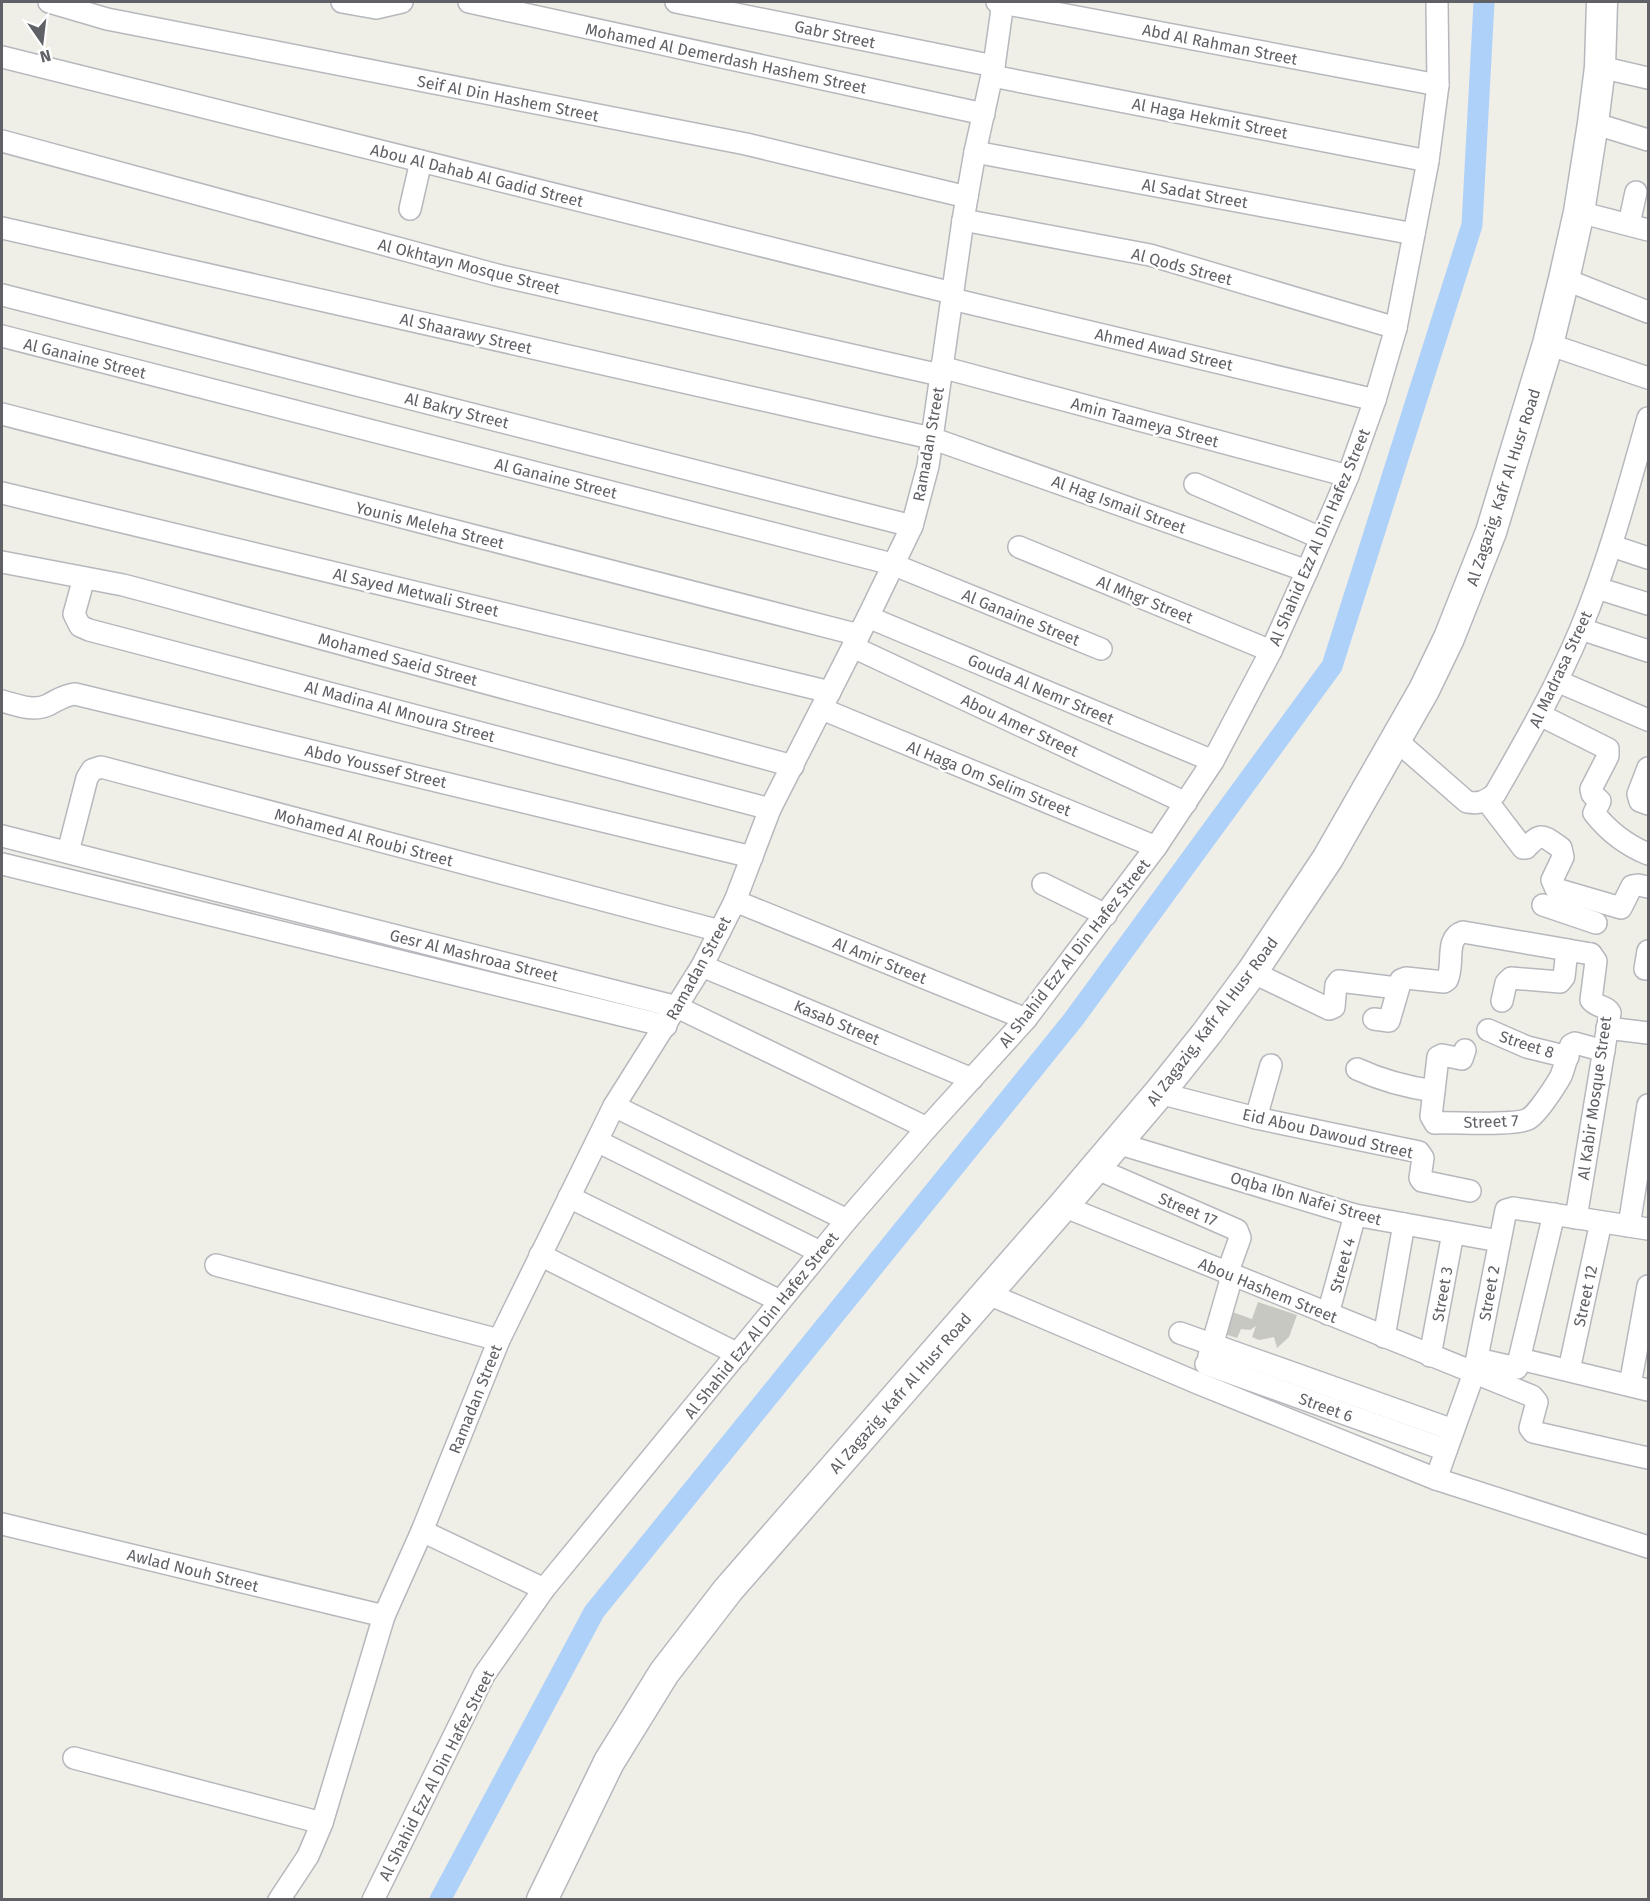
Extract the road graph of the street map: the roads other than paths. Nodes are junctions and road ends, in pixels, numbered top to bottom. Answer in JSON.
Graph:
{"nodes":[{"id":1,"x":49,"y":2,"type":"edge"},
{"id":2,"x":342,"y":2,"type":"edge"},
{"id":3,"x":402,"y":2,"type":"edge"},
{"id":4,"x":469,"y":2,"type":"edge"},
{"id":5,"x":676,"y":2,"type":"edge"},
{"id":6,"x":1001,"y":2,"type":"edge"},
{"id":7,"x":1437,"y":2,"type":"edge"},
{"id":8,"x":1602,"y":2,"type":"edge"},
{"id":9,"x":2,"y":57,"type":"edge"},
{"id":10,"x":1600,"y":67,"type":"junction"},
{"id":11,"x":993,"y":71,"type":"junction"},
{"id":12,"x":1648,"y":78,"type":"edge"},
{"id":13,"x":1438,"y":85,"type":"junction"},
{"id":14,"x":984,"y":114,"type":"junction"},
{"id":15,"x":1593,"y":123,"type":"junction"},
{"id":16,"x":1648,"y":140,"type":"edge"},
{"id":17,"x":2,"y":141,"type":"edge"},
{"id":18,"x":975,"y":152,"type":"junction"},
{"id":19,"x":421,"y":161,"type":"junction"},
{"id":20,"x":1428,"y":161,"type":"junction"},
{"id":21,"x":1636,"y":192,"type":"dead end"},
{"id":22,"x":967,"y":197,"type":"junction"},
{"id":23,"x":410,"y":209,"type":"dead end"},
{"id":24,"x":1579,"y":212,"type":"junction"},
{"id":25,"x":963,"y":220,"type":"junction"},
{"id":26,"x":1639,"y":227,"type":"edge"},
{"id":27,"x":2,"y":228,"type":"edge"},
{"id":28,"x":1414,"y":234,"type":"junction"},
{"id":29,"x":1564,"y":279,"type":"junction"},
{"id":30,"x":2,"y":294,"type":"edge"},
{"id":31,"x":952,"y":296,"type":"junction"},
{"id":32,"x":1648,"y":312,"type":"edge"},
{"id":33,"x":1396,"y":328,"type":"junction"},
{"id":34,"x":2,"y":336,"type":"edge"},
{"id":35,"x":1548,"y":344,"type":"junction"},
{"id":36,"x":941,"y":371,"type":"junction"},
{"id":37,"x":1648,"y":378,"type":"edge"},
{"id":38,"x":1376,"y":400,"type":"junction"},
{"id":39,"x":2,"y":414,"type":"edge"},
{"id":40,"x":1648,"y":418,"type":"edge"},
{"id":41,"x":931,"y":438,"type":"junction"},
{"id":42,"x":1348,"y":476,"type":"junction"},
{"id":43,"x":1196,"y":484,"type":"dead end"},
{"id":44,"x":1640,"y":484,"type":"edge"},
{"id":45,"x":2,"y":493,"type":"edge"},
{"id":46,"x":912,"y":526,"type":"junction"},
{"id":47,"x":1321,"y":538,"type":"junction"},
{"id":48,"x":1612,"y":546,"type":"junction"},
{"id":49,"x":1019,"y":547,"type":"dead end"},
{"id":50,"x":1648,"y":558,"type":"edge"},
{"id":51,"x":2,"y":562,"type":"edge"},
{"id":52,"x":892,"y":564,"type":"junction"},
{"id":53,"x":1307,"y":571,"type":"junction"},
{"id":54,"x":84,"y":578,"type":"junction"},
{"id":55,"x":1597,"y":588,"type":"junction"},
{"id":56,"x":1648,"y":604,"type":"edge"},
{"id":57,"x":1581,"y":629,"type":"junction"},
{"id":58,"x":860,"y":633,"type":"junction"},
{"id":59,"x":1101,"y":649,"type":"dead end"},
{"id":60,"x":1271,"y":651,"type":"junction"},
{"id":61,"x":1648,"y":651,"type":"edge"},
{"id":62,"x":1557,"y":681,"type":"junction"},
{"id":63,"x":2,"y":701,"type":"edge"},
{"id":64,"x":826,"y":701,"type":"junction"},
{"id":65,"x":1540,"y":715,"type":"junction"},
{"id":66,"x":1648,"y":720,"type":"edge"},
{"id":67,"x":1396,"y":740,"type":"junction"},
{"id":68,"x":1213,"y":761,"type":"junction"},
{"id":69,"x":793,"y":766,"type":"junction"},
{"id":70,"x":1648,"y":768,"type":"edge"},
{"id":71,"x":1487,"y":801,"type":"junction"},
{"id":72,"x":1186,"y":803,"type":"junction"},
{"id":73,"x":1648,"y":804,"type":"edge"},
{"id":74,"x":770,"y":809,"type":"junction"},
{"id":75,"x":2,"y":836,"type":"edge"},
{"id":76,"x":1156,"y":847,"type":"junction"},
{"id":77,"x":68,"y":852,"type":"junction"},
{"id":78,"x":1648,"y":854,"type":"edge"},
{"id":79,"x":752,"y":856,"type":"junction"},
{"id":80,"x":2,"y":864,"type":"edge"},
{"id":81,"x":1043,"y":884,"type":"dead end"},
{"id":82,"x":1648,"y":887,"type":"edge"},
{"id":83,"x":735,"y":901,"type":"junction"},
{"id":84,"x":1599,"y":902,"type":"junction"},
{"id":85,"x":1543,"y":905,"type":"dead end"},
{"id":86,"x":1106,"y":915,"type":"junction"},
{"id":87,"x":1596,"y":923,"type":"junction"},
{"id":88,"x":720,"y":931,"type":"junction"},
{"id":89,"x":1567,"y":950,"type":"junction"},
{"id":90,"x":1592,"y":954,"type":"junction"},
{"id":91,"x":702,"y":966,"type":"junction"},
{"id":92,"x":1252,"y":972,"type":"junction"},
{"id":93,"x":1398,"y":988,"type":"junction"},
{"id":94,"x":1502,"y":1001,"type":"dead end"},
{"id":95,"x":676,"y":1007,"type":"junction"},
{"id":96,"x":1374,"y":1018,"type":"dead end"},
{"id":97,"x":1026,"y":1019,"type":"junction"},
{"id":98,"x":666,"y":1026,"type":"junction"},
{"id":99,"x":1607,"y":1028,"type":"junction"},
{"id":100,"x":1488,"y":1030,"type":"dead end"},
{"id":101,"x":1648,"y":1033,"type":"edge"},
{"id":102,"x":1465,"y":1050,"type":"dead end"},
{"id":103,"x":1604,"y":1051,"type":"junction"},
{"id":104,"x":1568,"y":1057,"type":"junction"},
{"id":105,"x":1271,"y":1065,"type":"dead end"},
{"id":106,"x":1357,"y":1069,"type":"dead end"},
{"id":107,"x":972,"y":1079,"type":"junction"},
{"id":108,"x":1434,"y":1091,"type":"junction"},
{"id":109,"x":1159,"y":1093,"type":"junction"},
{"id":110,"x":1648,"y":1105,"type":"edge"},
{"id":111,"x":614,"y":1106,"type":"junction"},
{"id":112,"x":1256,"y":1118,"type":"junction"},
{"id":113,"x":927,"y":1128,"type":"junction"},
{"id":114,"x":597,"y":1141,"type":"junction"},
{"id":115,"x":1117,"y":1143,"type":"junction"},
{"id":116,"x":1095,"y":1168,"type":"junction"},
{"id":117,"x":1470,"y":1191,"type":"dead end"},
{"id":118,"x":569,"y":1197,"type":"junction"},
{"id":119,"x":1063,"y":1206,"type":"junction"},
{"id":120,"x":1554,"y":1214,"type":"junction"},
{"id":121,"x":1355,"y":1215,"type":"junction"},
{"id":122,"x":1575,"y":1218,"type":"junction"},
{"id":123,"x":847,"y":1220,"type":"junction"},
{"id":124,"x":1601,"y":1222,"type":"junction"},
{"id":125,"x":1404,"y":1224,"type":"junction"},
{"id":126,"x":1639,"y":1228,"type":"edge"},
{"id":127,"x":1453,"y":1233,"type":"junction"},
{"id":128,"x":1499,"y":1241,"type":"junction"},
{"id":129,"x":820,"y":1252,"type":"junction"},
{"id":130,"x":540,"y":1256,"type":"junction"},
{"id":131,"x":216,"y":1265,"type":"dead end"},
{"id":132,"x":1230,"y":1275,"type":"junction"},
{"id":133,"x":1648,"y":1286,"type":"edge"},
{"id":134,"x":986,"y":1293,"type":"junction"},
{"id":135,"x":780,"y":1301,"type":"junction"},
{"id":136,"x":1328,"y":1314,"type":"junction"},
{"id":137,"x":1180,"y":1333,"type":"dead end"},
{"id":138,"x":1384,"y":1337,"type":"junction"},
{"id":139,"x":499,"y":1340,"type":"junction"},
{"id":140,"x":738,"y":1354,"type":"junction"},
{"id":141,"x":1209,"y":1354,"type":"junction"},
{"id":142,"x":1430,"y":1356,"type":"junction"},
{"id":143,"x":1520,"y":1359,"type":"junction"},
{"id":144,"x":1476,"y":1366,"type":"junction"},
{"id":145,"x":1569,"y":1370,"type":"junction"},
{"id":146,"x":1200,"y":1384,"type":"junction"},
{"id":147,"x":1640,"y":1387,"type":"edge"},
{"id":148,"x":1453,"y":1430,"type":"junction"},
{"id":149,"x":1446,"y":1450,"type":"junction"},
{"id":150,"x":1648,"y":1458,"type":"edge"},
{"id":151,"x":1436,"y":1479,"type":"junction"},
{"id":152,"x":2,"y":1524,"type":"edge"},
{"id":153,"x":422,"y":1531,"type":"junction"},
{"id":154,"x":1648,"y":1547,"type":"edge"},
{"id":155,"x":544,"y":1589,"type":"junction"},
{"id":156,"x":384,"y":1616,"type":"junction"},
{"id":157,"x":74,"y":1758,"type":"dead end"},
{"id":158,"x":322,"y":1823,"type":"junction"},
{"id":159,"x":279,"y":1899,"type":"edge"},
{"id":160,"x":373,"y":1899,"type":"edge"},
{"id":161,"x":542,"y":1899,"type":"edge"}],
"edges":[{"from":1,"to":22,"type":"street","name":"Seif Al Din Hashem Street"},
{"from":2,"to":3,"type":"street"},
{"from":4,"to":14,"type":"street","name":"Mohamed Al Demerdash Hashem Street"},
{"from":5,"to":11,"type":"street","name":"Gabr Street"},
{"from":6,"to":11,"type":"street","name":"Ramadan Street"},
{"from":6,"to":13,"type":"street","name":"Abd Al Rahman Street"},
{"from":7,"to":13,"type":"street","name":"Al Shahid Ezz Al Din Hafez Street"},
{"from":8,"to":10,"type":"main road","name":"Al Zagazig, Kafr Al Husr Road"},
{"from":9,"to":19,"type":"street","name":"Abou Al Dahab Al Gadid Street"},
{"from":10,"to":12,"type":"street"},
{"from":10,"to":15,"type":"main road","name":"Al Zagazig, Kafr Al Husr Road"},
{"from":11,"to":14,"type":"street","name":"Ramadan Street"},
{"from":11,"to":20,"type":"street","name":"Al Haga Hekmit Street"},
{"from":13,"to":20,"type":"street","name":"Al Shahid Ezz Al Din Hafez Street"},
{"from":14,"to":18,"type":"street","name":"Ramadan Street"},
{"from":15,"to":16,"type":"street"},
{"from":15,"to":24,"type":"main road","name":"Al Zagazig, Kafr Al Husr Road"},
{"from":17,"to":36,"type":"street","name":"Al Okhtayn Mosque Street"},
{"from":18,"to":22,"type":"street","name":"Ramadan Street"},
{"from":18,"to":28,"type":"street","name":"Al Sadat Street"},
{"from":19,"to":23,"type":"street"},
{"from":19,"to":31,"type":"street","name":"Abou Al Dahab Al Gadid Street"},
{"from":20,"to":28,"type":"street","name":"Al Shahid Ezz Al Din Hafez Street"},
{"from":21,"to":26,"type":"street"},
{"from":22,"to":25,"type":"street","name":"Ramadan Street"},
{"from":24,"to":26,"type":"street"},
{"from":24,"to":29,"type":"main road","name":"Al Zagazig, Kafr Al Husr Road"},
{"from":25,"to":31,"type":"street","name":"Ramadan Street"},
{"from":25,"to":33,"type":"street","name":"Al Qods Street"},
{"from":27,"to":41,"type":"street","name":"Al Shaarawy Street"},
{"from":28,"to":33,"type":"street","name":"Al Shahid Ezz Al Din Hafez Street"},
{"from":29,"to":32,"type":"street"},
{"from":29,"to":35,"type":"main road","name":"Al Zagazig, Kafr Al Husr Road"},
{"from":30,"to":46,"type":"street","name":"Al Bakry Street"},
{"from":31,"to":36,"type":"street","name":"Ramadan Street"},
{"from":31,"to":38,"type":"street","name":"Ahmed Awad Street"},
{"from":33,"to":38,"type":"street","name":"Al Shahid Ezz Al Din Hafez Street"},
{"from":34,"to":52,"type":"street","name":"Al Ganaine Street"},
{"from":35,"to":37,"type":"street"},
{"from":35,"to":67,"type":"main road","name":"Al Zagazig, Kafr Al Husr Road"},
{"from":36,"to":41,"type":"street","name":"Ramadan Street"},
{"from":36,"to":42,"type":"street","name":"Amin Taameya Street"},
{"from":38,"to":42,"type":"street","name":"Al Shahid Ezz Al Din Hafez Street"},
{"from":39,"to":58,"type":"street","name":"Younis Meleha Street"},
{"from":40,"to":44,"type":"street","name":"Al Madrasa Street"},
{"from":41,"to":46,"type":"street","name":"Ramadan Street"},
{"from":41,"to":53,"type":"street","name":"Al Hag Ismail Street"},
{"from":42,"to":47,"type":"street","name":"Al Shahid Ezz Al Din Hafez Street"},
{"from":43,"to":47,"type":"street"},
{"from":44,"to":48,"type":"street","name":"Al Madrasa Street"},
{"from":45,"to":64,"type":"street","name":"Al Sayed Metwali Street"},
{"from":46,"to":52,"type":"street","name":"Ramadan Street"},
{"from":47,"to":53,"type":"street","name":"Al Shahid Ezz Al Din Hafez Street"},
{"from":48,"to":50,"type":"street"},
{"from":48,"to":55,"type":"street","name":"Al Madrasa Street"},
{"from":49,"to":60,"type":"street","name":"Al Mhgr Street"},
{"from":51,"to":54,"type":"street","name":"Mohamed Saeid Street"},
{"from":52,"to":58,"type":"street","name":"Ramadan Street"},
{"from":52,"to":59,"type":"street","name":"Al Ganaine Street"},
{"from":53,"to":60,"type":"street","name":"Al Shahid Ezz Al Din Hafez Street"},
{"from":54,"to":69,"type":"street","name":"Mohamed Saeid Street"},
{"from":54,"to":74,"type":"street","name":"Al Madina Al Mnoura Street"},
{"from":55,"to":56,"type":"street"},
{"from":55,"to":57,"type":"street","name":"Al Madrasa Street"},
{"from":57,"to":61,"type":"street"},
{"from":57,"to":62,"type":"street","name":"Al Madrasa Street"},
{"from":58,"to":64,"type":"street","name":"Ramadan Street"},
{"from":58,"to":68,"type":"street","name":"Gouda Al Nemr Street"},
{"from":58,"to":72,"type":"street","name":"Abou Amer Street"},
{"from":60,"to":68,"type":"street","name":"Al Shahid Ezz Al Din Hafez Street"},
{"from":62,"to":65,"type":"street","name":"Al Madrasa Street"},
{"from":62,"to":66,"type":"street"},
{"from":63,"to":79,"type":"street","name":"Abdo Youssef Street"},
{"from":64,"to":69,"type":"street","name":"Ramadan Street"},
{"from":64,"to":76,"type":"street","name":"Al Haga Om Selim Street"},
{"from":65,"to":71,"type":"street","name":"Al Madrasa Street"},
{"from":65,"to":78,"type":"street"},
{"from":67,"to":71,"type":"street"},
{"from":67,"to":92,"type":"main road","name":"Al Zagazig, Kafr Al Husr Road"},
{"from":68,"to":72,"type":"street","name":"Al Shahid Ezz Al Din Hafez Street"},
{"from":69,"to":74,"type":"street","name":"Ramadan Street"},
{"from":70,"to":73,"type":"street"},
{"from":71,"to":84,"type":"street"},
{"from":72,"to":76,"type":"street","name":"Al Shahid Ezz Al Din Hafez Street"},
{"from":74,"to":79,"type":"street","name":"Ramadan Street"},
{"from":75,"to":77,"type":"street","name":"Gesr Al Mashroaa Street"},
{"from":76,"to":86,"type":"street","name":"Al Shahid Ezz Al Din Hafez Street"},
{"from":77,"to":88,"type":"street","name":"Mohamed Al Roubi Street"},
{"from":77,"to":95,"type":"street","name":"Gesr Al Mashroaa Street"},
{"from":79,"to":83,"type":"street","name":"Ramadan Street"},
{"from":80,"to":98,"type":"street","name":"Gesr Al Mashroaa Street"},
{"from":81,"to":86,"type":"street"},
{"from":82,"to":84,"type":"street"},
{"from":83,"to":88,"type":"street","name":"Ramadan Street"},
{"from":83,"to":97,"type":"street","name":"Al Amir Street"},
{"from":84,"to":87,"type":"street"},
{"from":85,"to":87,"type":"street"},
{"from":86,"to":97,"type":"street","name":"Al Shahid Ezz Al Din Hafez Street"},
{"from":87,"to":90,"type":"street"},
{"from":88,"to":91,"type":"street","name":"Ramadan Street"},
{"from":89,"to":90,"type":"street"},
{"from":89,"to":93,"type":"street"},
{"from":89,"to":94,"type":"street"},
{"from":90,"to":99,"type":"street","name":"Al Kabir Mosque Street"},
{"from":91,"to":95,"type":"street","name":"Ramadan Street"},
{"from":91,"to":107,"type":"street","name":"Kasab Street"},
{"from":92,"to":93,"type":"street"},
{"from":92,"to":109,"type":"main road","name":"Al Zagazig, Kafr Al Husr Road"},
{"from":93,"to":96,"type":"street"},
{"from":95,"to":98,"type":"street","name":"Ramadan Street"},
{"from":95,"to":113,"type":"street","name":"Gesr Al Mashroaa Street"},
{"from":97,"to":107,"type":"street","name":"Al Shahid Ezz Al Din Hafez Street"},
{"from":98,"to":111,"type":"street","name":"Ramadan Street"},
{"from":99,"to":101,"type":"street"},
{"from":99,"to":103,"type":"street","name":"Al Kabir Mosque Street"},
{"from":100,"to":104,"type":"street","name":"Street 8"},
{"from":102,"to":108,"type":"street","name":"Street 7"},
{"from":103,"to":104,"type":"street"},
{"from":103,"to":122,"type":"street","name":"Al Kabir Mosque Street"},
{"from":104,"to":108,"type":"street","name":"Street 7"},
{"from":105,"to":112,"type":"street"},
{"from":106,"to":108,"type":"street"},
{"from":107,"to":113,"type":"street","name":"Al Shahid Ezz Al Din Hafez Street"},
{"from":109,"to":112,"type":"street","name":"Eid Abou Dawoud Street"},
{"from":109,"to":115,"type":"main road","name":"Al Zagazig, Kafr Al Husr Road"},
{"from":110,"to":126,"type":"street"},
{"from":111,"to":114,"type":"street","name":"Ramadan Street"},
{"from":111,"to":123,"type":"street"},
{"from":112,"to":117,"type":"street","name":"Eid Abou Dawoud Street"},
{"from":113,"to":123,"type":"street","name":"Al Shahid Ezz Al Din Hafez Street"},
{"from":114,"to":118,"type":"street","name":"Ramadan Street"},
{"from":114,"to":129,"type":"street"},
{"from":115,"to":116,"type":"main road","name":"Al Zagazig, Kafr Al Husr Road"},
{"from":115,"to":121,"type":"street","name":"Oqba Ibn Nafei Street"},
{"from":116,"to":119,"type":"main road","name":"Al Zagazig, Kafr Al Husr Road"},
{"from":116,"to":132,"type":"street","name":"Street 17"},
{"from":118,"to":130,"type":"street","name":"Ramadan Street"},
{"from":118,"to":135,"type":"street"},
{"from":119,"to":132,"type":"street","name":"Abou Hashem Street"},
{"from":119,"to":134,"type":"main road","name":"Al Zagazig, Kafr Al Husr Road"},
{"from":120,"to":122,"type":"street"},
{"from":120,"to":128,"type":"street","name":"Street 2"},
{"from":120,"to":143,"type":"street"},
{"from":121,"to":125,"type":"street","name":"Oqba Ibn Nafei Street"},
{"from":121,"to":136,"type":"street","name":"Street 4"},
{"from":122,"to":124,"type":"street"},
{"from":123,"to":129,"type":"street","name":"Al Shahid Ezz Al Din Hafez Street"},
{"from":124,"to":126,"type":"street"},
{"from":124,"to":145,"type":"street","name":"Street 12"},
{"from":125,"to":127,"type":"street","name":"Oqba Ibn Nafei Street"},
{"from":125,"to":138,"type":"street"},
{"from":127,"to":128,"type":"street","name":"Oqba Ibn Nafei Street"},
{"from":127,"to":142,"type":"street","name":"Street 3"},
{"from":128,"to":144,"type":"street","name":"Street 2"},
{"from":129,"to":135,"type":"street","name":"Al Shahid Ezz Al Din Hafez Street"},
{"from":130,"to":139,"type":"street","name":"Ramadan Street"},
{"from":130,"to":140,"type":"street"},
{"from":131,"to":139,"type":"street"},
{"from":132,"to":136,"type":"street","name":"Abou Hashem Street"},
{"from":132,"to":141,"type":"street"},
{"from":133,"to":147,"type":"street"},
{"from":134,"to":146,"type":"street"},
{"from":134,"to":161,"type":"main road","name":"Al Zagazig, Kafr Al Husr Road"},
{"from":135,"to":140,"type":"street","name":"Al Shahid Ezz Al Din Hafez Street"},
{"from":136,"to":138,"type":"street","name":"Abou Hashem Street"},
{"from":137,"to":141,"type":"street"},
{"from":138,"to":142,"type":"street","name":"Abou Hashem Street"},
{"from":139,"to":153,"type":"street","name":"Ramadan Street"},
{"from":140,"to":155,"type":"street","name":"Al Shahid Ezz Al Din Hafez Street"},
{"from":141,"to":146,"type":"street"},
{"from":141,"to":148,"type":"street"},
{"from":141,"to":149,"type":"street","name":"Street 6"},
{"from":142,"to":144,"type":"street","name":"Abou Hashem Street"},
{"from":143,"to":144,"type":"street"},
{"from":143,"to":145,"type":"street"},
{"from":144,"to":148,"type":"street","name":"Street 2"},
{"from":144,"to":150,"type":"street"},
{"from":145,"to":147,"type":"street"},
{"from":146,"to":151,"type":"street"},
{"from":148,"to":149,"type":"street","name":"Street 2"},
{"from":149,"to":151,"type":"street","name":"Street 2"},
{"from":151,"to":154,"type":"street"},
{"from":152,"to":156,"type":"street","name":"Awlad Nouh Street"},
{"from":153,"to":155,"type":"street"},
{"from":153,"to":156,"type":"street","name":"Ramadan Street"},
{"from":155,"to":160,"type":"street","name":"Al Shahid Ezz Al Din Hafez Street"},
{"from":156,"to":158,"type":"street","name":"Ramadan Street"},
{"from":157,"to":158,"type":"street"},
{"from":158,"to":159,"type":"street","name":"Ramadan Street"}]}
